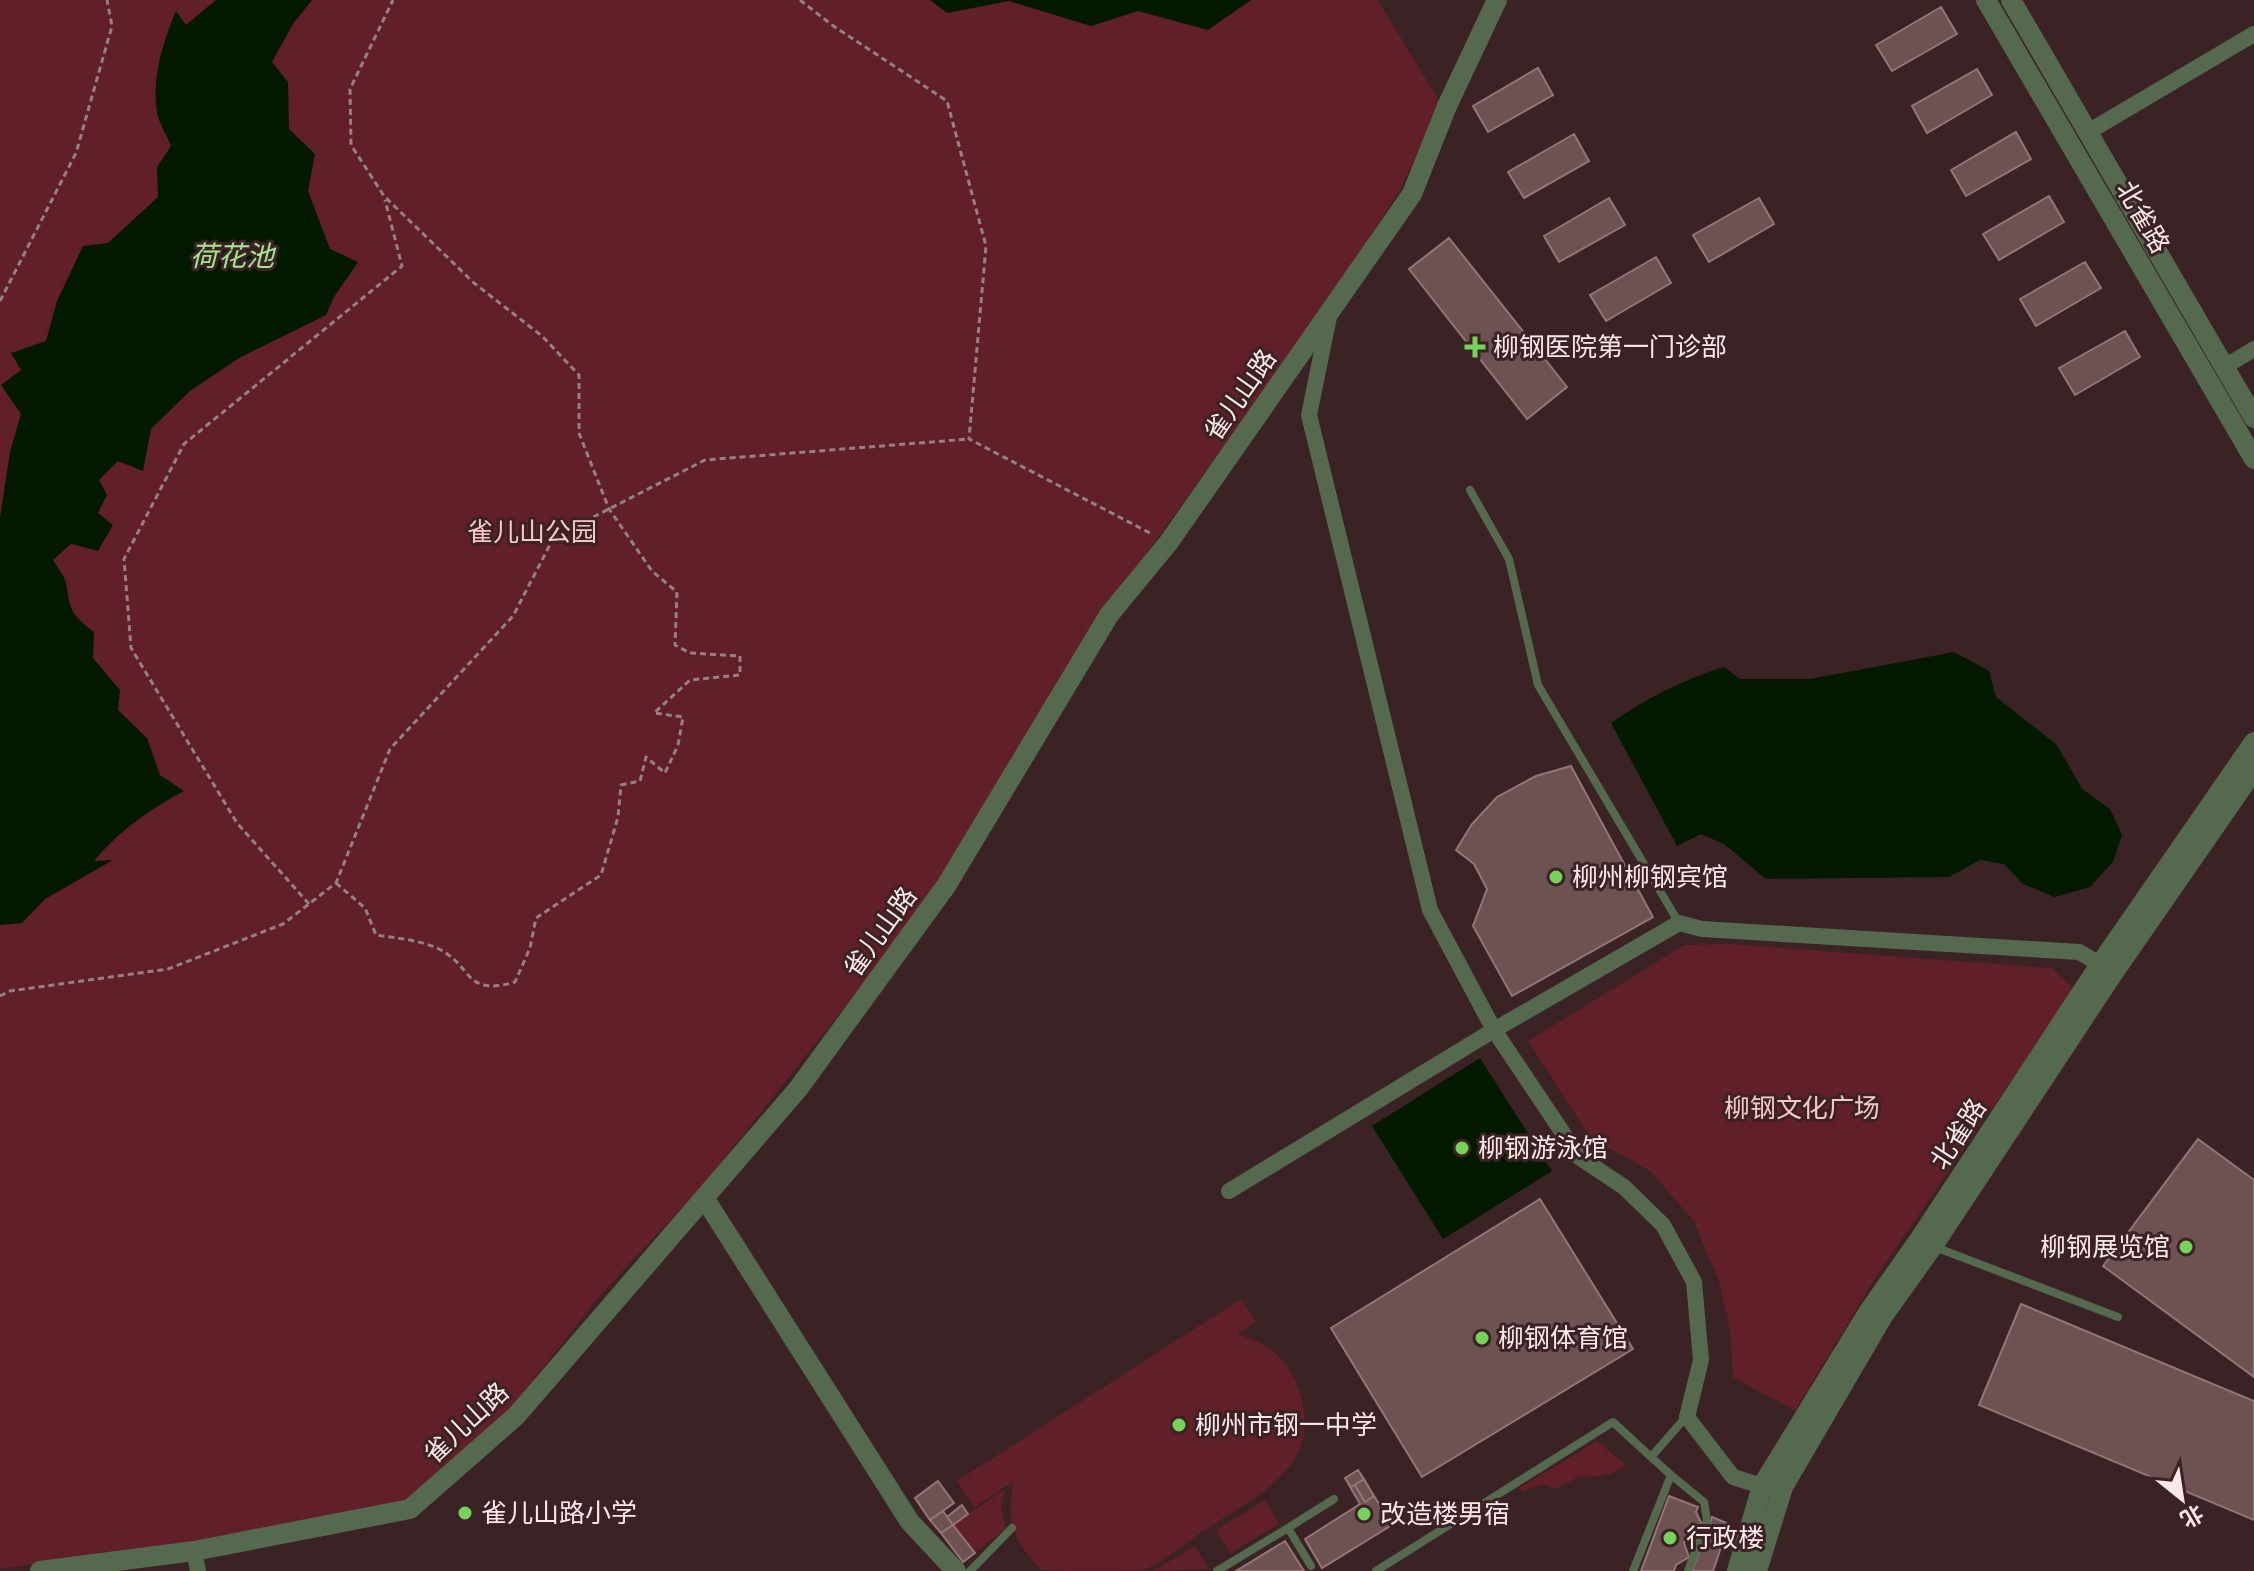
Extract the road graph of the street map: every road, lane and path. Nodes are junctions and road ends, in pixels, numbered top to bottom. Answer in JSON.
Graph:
{"nodes":[{"id":1,"x":107,"y":0,"type":"edge"},
{"id":2,"x":800,"y":0,"type":"edge"},
{"id":3,"x":1497,"y":0,"type":"edge"},
{"id":4,"x":1986,"y":0,"type":"edge"},
{"id":5,"x":2011,"y":0,"type":"edge"},
{"id":6,"x":391,"y":1,"type":"edge"},
{"id":7,"x":2254,"y":34,"type":"edge"},
{"id":8,"x":2088,"y":132,"type":"junction"},
{"id":9,"x":384,"y":196,"type":"junction"},
{"id":10,"x":0,"y":301,"type":"edge"},
{"id":11,"x":1330,"y":312,"type":"junction"},
{"id":12,"x":2254,"y":349,"type":"edge"},
{"id":13,"x":2224,"y":367,"type":"junction"},
{"id":14,"x":2254,"y":418,"type":"edge"},
{"id":15,"x":969,"y":439,"type":"junction"},
{"id":16,"x":2254,"y":459,"type":"edge"},
{"id":17,"x":1470,"y":490,"type":"dead end"},
{"id":18,"x":609,"y":509,"type":"junction"},
{"id":19,"x":1169,"y":542,"type":"junction"},
{"id":20,"x":2254,"y":742,"type":"edge"},
{"id":21,"x":2254,"y":770,"type":"edge"},
{"id":22,"x":336,"y":883,"type":"junction"},
{"id":23,"x":309,"y":904,"type":"junction"},
{"id":24,"x":1679,"y":923,"type":"junction"},
{"id":25,"x":2107,"y":968,"type":"junction"},
{"id":26,"x":0,"y":996,"type":"edge"},
{"id":27,"x":1494,"y":1030,"type":"junction"},
{"id":28,"x":1229,"y":1191,"type":"dead end"},
{"id":29,"x":705,"y":1199,"type":"junction"},
{"id":30,"x":1926,"y":1243,"type":"junction"},
{"id":31,"x":2118,"y":1317,"type":"dead end"},
{"id":32,"x":1687,"y":1417,"type":"junction"},
{"id":33,"x":1651,"y":1457,"type":"junction"},
{"id":34,"x":1671,"y":1475,"type":"junction"},
{"id":35,"x":1762,"y":1486,"type":"junction"},
{"id":36,"x":1783,"y":1487,"type":"junction"},
{"id":37,"x":1334,"y":1499,"type":"dead end"},
{"id":38,"x":1012,"y":1528,"type":"dead end"},
{"id":39,"x":1288,"y":1528,"type":"junction"},
{"id":40,"x":196,"y":1561,"type":"edge"},
{"id":41,"x":1311,"y":1566,"type":"dead end"},
{"id":42,"x":40,"y":1571,"type":"edge"},
{"id":43,"x":956,"y":1571,"type":"edge"},
{"id":44,"x":970,"y":1571,"type":"edge"},
{"id":45,"x":1217,"y":1571,"type":"edge"},
{"id":46,"x":1376,"y":1571,"type":"edge"},
{"id":47,"x":1633,"y":1571,"type":"edge"},
{"id":48,"x":1688,"y":1571,"type":"edge"},
{"id":49,"x":1737,"y":1571,"type":"edge"},
{"id":50,"x":1757,"y":1571,"type":"edge"}],
"edges":[{"from":1,"to":10,"type":"path"},
{"from":2,"to":15,"type":"path"},
{"from":3,"to":11,"type":"street","name":"雀儿山路"},
{"from":4,"to":16,"type":"street","name":"北雀路"},
{"from":5,"to":8,"type":"street","name":"北雀路"},
{"from":6,"to":9,"type":"path"},
{"from":7,"to":8,"type":"street"},
{"from":8,"to":13,"type":"street","name":"北雀路"},
{"from":9,"to":18,"type":"path"},
{"from":9,"to":23,"type":"path"},
{"from":11,"to":19,"type":"street","name":"雀儿山路"},
{"from":11,"to":27,"type":"street"},
{"from":12,"to":13,"type":"street"},
{"from":13,"to":14,"type":"street","name":"北雀路"},
{"from":15,"to":18,"type":"path"},
{"from":15,"to":19,"type":"path"},
{"from":17,"to":24,"type":"lane"},
{"from":18,"to":22,"type":"path"},
{"from":18,"to":22,"type":"path"},
{"from":19,"to":29,"type":"street","name":"雀儿山路"},
{"from":20,"to":25,"type":"street","name":"北雀路"},
{"from":21,"to":25,"type":"street","name":"北雀路"},
{"from":22,"to":23,"type":"path"},
{"from":23,"to":26,"type":"path"},
{"from":24,"to":25,"type":"street"},
{"from":24,"to":27,"type":"street"},
{"from":25,"to":30,"type":"street","name":"北雀路"},
{"from":27,"to":28,"type":"street"},
{"from":27,"to":32,"type":"street"},
{"from":29,"to":40,"type":"street","name":"雀儿山路"},
{"from":29,"to":43,"type":"street"},
{"from":30,"to":31,"type":"lane"},
{"from":30,"to":35,"type":"street","name":"北雀路"},
{"from":30,"to":36,"type":"street","name":"北雀路"},
{"from":32,"to":33,"type":"lane"},
{"from":32,"to":35,"type":"street"},
{"from":33,"to":34,"type":"lane"},
{"from":33,"to":46,"type":"lane"},
{"from":34,"to":47,"type":"lane"},
{"from":34,"to":48,"type":"lane"},
{"from":35,"to":36,"type":"street"},
{"from":35,"to":49,"type":"street","name":"北雀路"},
{"from":36,"to":50,"type":"street","name":"北雀路"},
{"from":37,"to":39,"type":"lane"},
{"from":38,"to":44,"type":"lane"},
{"from":39,"to":41,"type":"lane"},
{"from":39,"to":45,"type":"lane"},
{"from":40,"to":42,"type":"street","name":"雀儿山路"}]}
